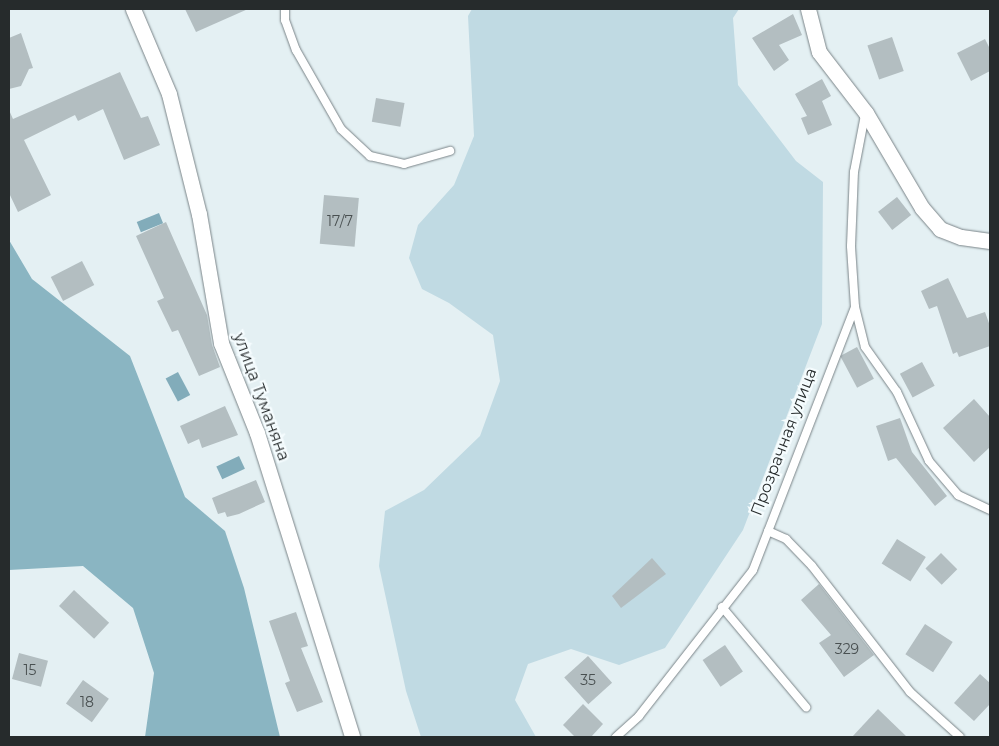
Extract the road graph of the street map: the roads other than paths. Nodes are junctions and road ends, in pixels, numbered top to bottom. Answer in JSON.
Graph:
{"nodes":[{"id":1,"x":133,"y":9,"type":"edge"},
{"id":2,"x":286,"y":9,"type":"edge"},
{"id":3,"x":808,"y":9,"type":"edge"},
{"id":4,"x":866,"y":113,"type":"junction"},
{"id":5,"x":450,"y":151,"type":"dead end"},
{"id":6,"x":990,"y":240,"type":"edge"},
{"id":7,"x":855,"y":307,"type":"junction"},
{"id":8,"x":990,"y":510,"type":"edge"},
{"id":9,"x":768,"y":530,"type":"junction"},
{"id":10,"x":722,"y":607,"type":"junction"},
{"id":11,"x":806,"y":707,"type":"dead end"},
{"id":12,"x":352,"y":737,"type":"edge"},
{"id":13,"x":616,"y":737,"type":"edge"},
{"id":14,"x":960,"y":737,"type":"edge"}],
"edges":[{"from":1,"to":12,"type":"street","name":"улица Туманяна"},
{"from":2,"to":5,"type":"lane"},
{"from":3,"to":4,"type":"street"},
{"from":4,"to":6,"type":"street"},
{"from":4,"to":7,"type":"lane","name":"Прозрачная улица"},
{"from":7,"to":8,"type":"lane"},
{"from":7,"to":9,"type":"lane","name":"Прозрачная улица"},
{"from":9,"to":10,"type":"lane","name":"Прозрачная улица"},
{"from":9,"to":14,"type":"lane"},
{"from":10,"to":11,"type":"lane"},
{"from":10,"to":13,"type":"lane","name":"Прозрачная улица"}]}
